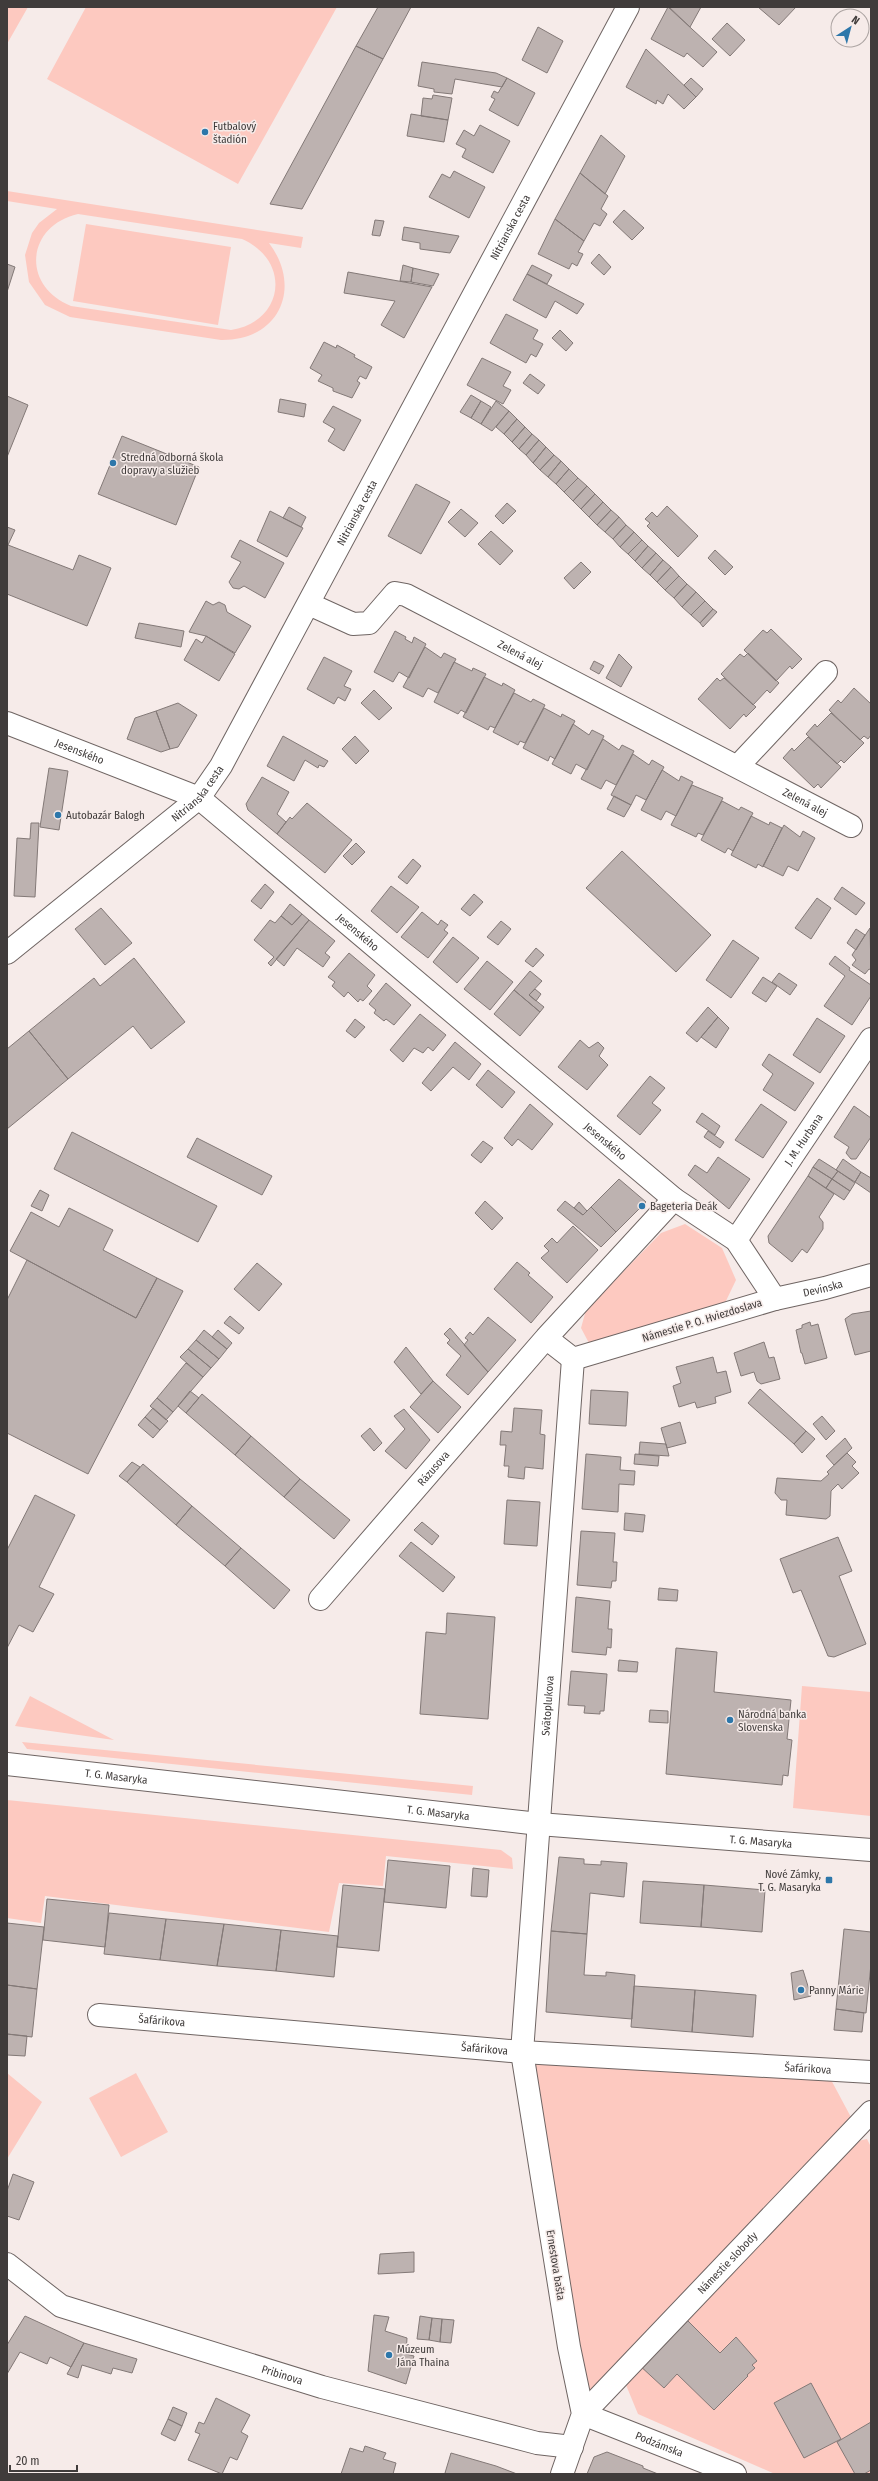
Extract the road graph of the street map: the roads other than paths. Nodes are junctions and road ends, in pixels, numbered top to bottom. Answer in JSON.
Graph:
{"nodes":[{"id":1,"x":628,"y":7,"type":"edge"},
{"id":2,"x":309,"y":604,"type":"junction"},
{"id":3,"x":826,"y":672,"type":"dead end"},
{"id":4,"x":7,"y":723,"type":"edge"},
{"id":5,"x":738,"y":766,"type":"junction"},
{"id":6,"x":199,"y":798,"type":"junction"},
{"id":7,"x":851,"y":826,"type":"dead end"},
{"id":8,"x":7,"y":952,"type":"edge"},
{"id":9,"x":871,"y":1039,"type":"edge"},
{"id":10,"x":674,"y":1199,"type":"junction"},
{"id":11,"x":736,"y":1240,"type":"junction"},
{"id":12,"x":871,"y":1275,"type":"edge"},
{"id":13,"x":775,"y":1299,"type":"junction"},
{"id":14,"x":546,"y":1338,"type":"junction"},
{"id":15,"x":572,"y":1359,"type":"junction"},
{"id":16,"x":320,"y":1599,"type":"dead end"},
{"id":17,"x":7,"y":1764,"type":"edge"},
{"id":18,"x":539,"y":1824,"type":"junction"},
{"id":19,"x":871,"y":1850,"type":"edge"},
{"id":20,"x":99,"y":2015,"type":"dead end"},
{"id":21,"x":522,"y":2052,"type":"junction"},
{"id":22,"x":871,"y":2072,"type":"edge"},
{"id":23,"x":871,"y":2112,"type":"edge"},
{"id":24,"x":7,"y":2264,"type":"edge"},
{"id":25,"x":583,"y":2414,"type":"junction"},
{"id":26,"x":572,"y":2447,"type":"junction"},
{"id":27,"x":562,"y":2474,"type":"edge"},
{"id":28,"x":735,"y":2474,"type":"edge"}],
"edges":[{"from":1,"to":2,"type":"street","name":"Nitrianska cesta"},
{"from":2,"to":5,"type":"street","name":"Zelená alej"},
{"from":2,"to":6,"type":"street","name":"Nitrianska cesta"},
{"from":3,"to":5,"type":"street"},
{"from":4,"to":6,"type":"street","name":"Jesenského"},
{"from":5,"to":7,"type":"street","name":"Zelená alej"},
{"from":6,"to":8,"type":"street","name":"Nitrianska cesta"},
{"from":6,"to":10,"type":"street","name":"Jesenského"},
{"from":9,"to":11,"type":"street","name":"J. M. Hurbana"},
{"from":10,"to":11,"type":"street","name":"Námestie P. O. Hviezdoslava"},
{"from":10,"to":14,"type":"street"},
{"from":11,"to":13,"type":"street","name":"Námestie P. O. Hviezdoslava"},
{"from":12,"to":13,"type":"street","name":"Devínska"},
{"from":13,"to":15,"type":"street","name":"Námestie P. O. Hviezdoslava"},
{"from":14,"to":15,"type":"street"},
{"from":14,"to":16,"type":"street","name":"Rázusova"},
{"from":15,"to":18,"type":"street","name":"Svätoplukova"},
{"from":17,"to":18,"type":"street","name":"T. G. Masaryka"},
{"from":18,"to":19,"type":"street","name":"T. G. Masaryka"},
{"from":18,"to":21,"type":"street","name":"Svätoplukova"},
{"from":20,"to":21,"type":"street","name":"Šafárikova"},
{"from":21,"to":22,"type":"street","name":"Šafárikova"},
{"from":21,"to":25,"type":"street","name":"Ernestova bašta"},
{"from":23,"to":25,"type":"street","name":"Námestie slobody"},
{"from":24,"to":26,"type":"street","name":"Pribinova"},
{"from":25,"to":26,"type":"street"},
{"from":25,"to":28,"type":"street","name":"Podzámska"},
{"from":26,"to":27,"type":"street"}]}
